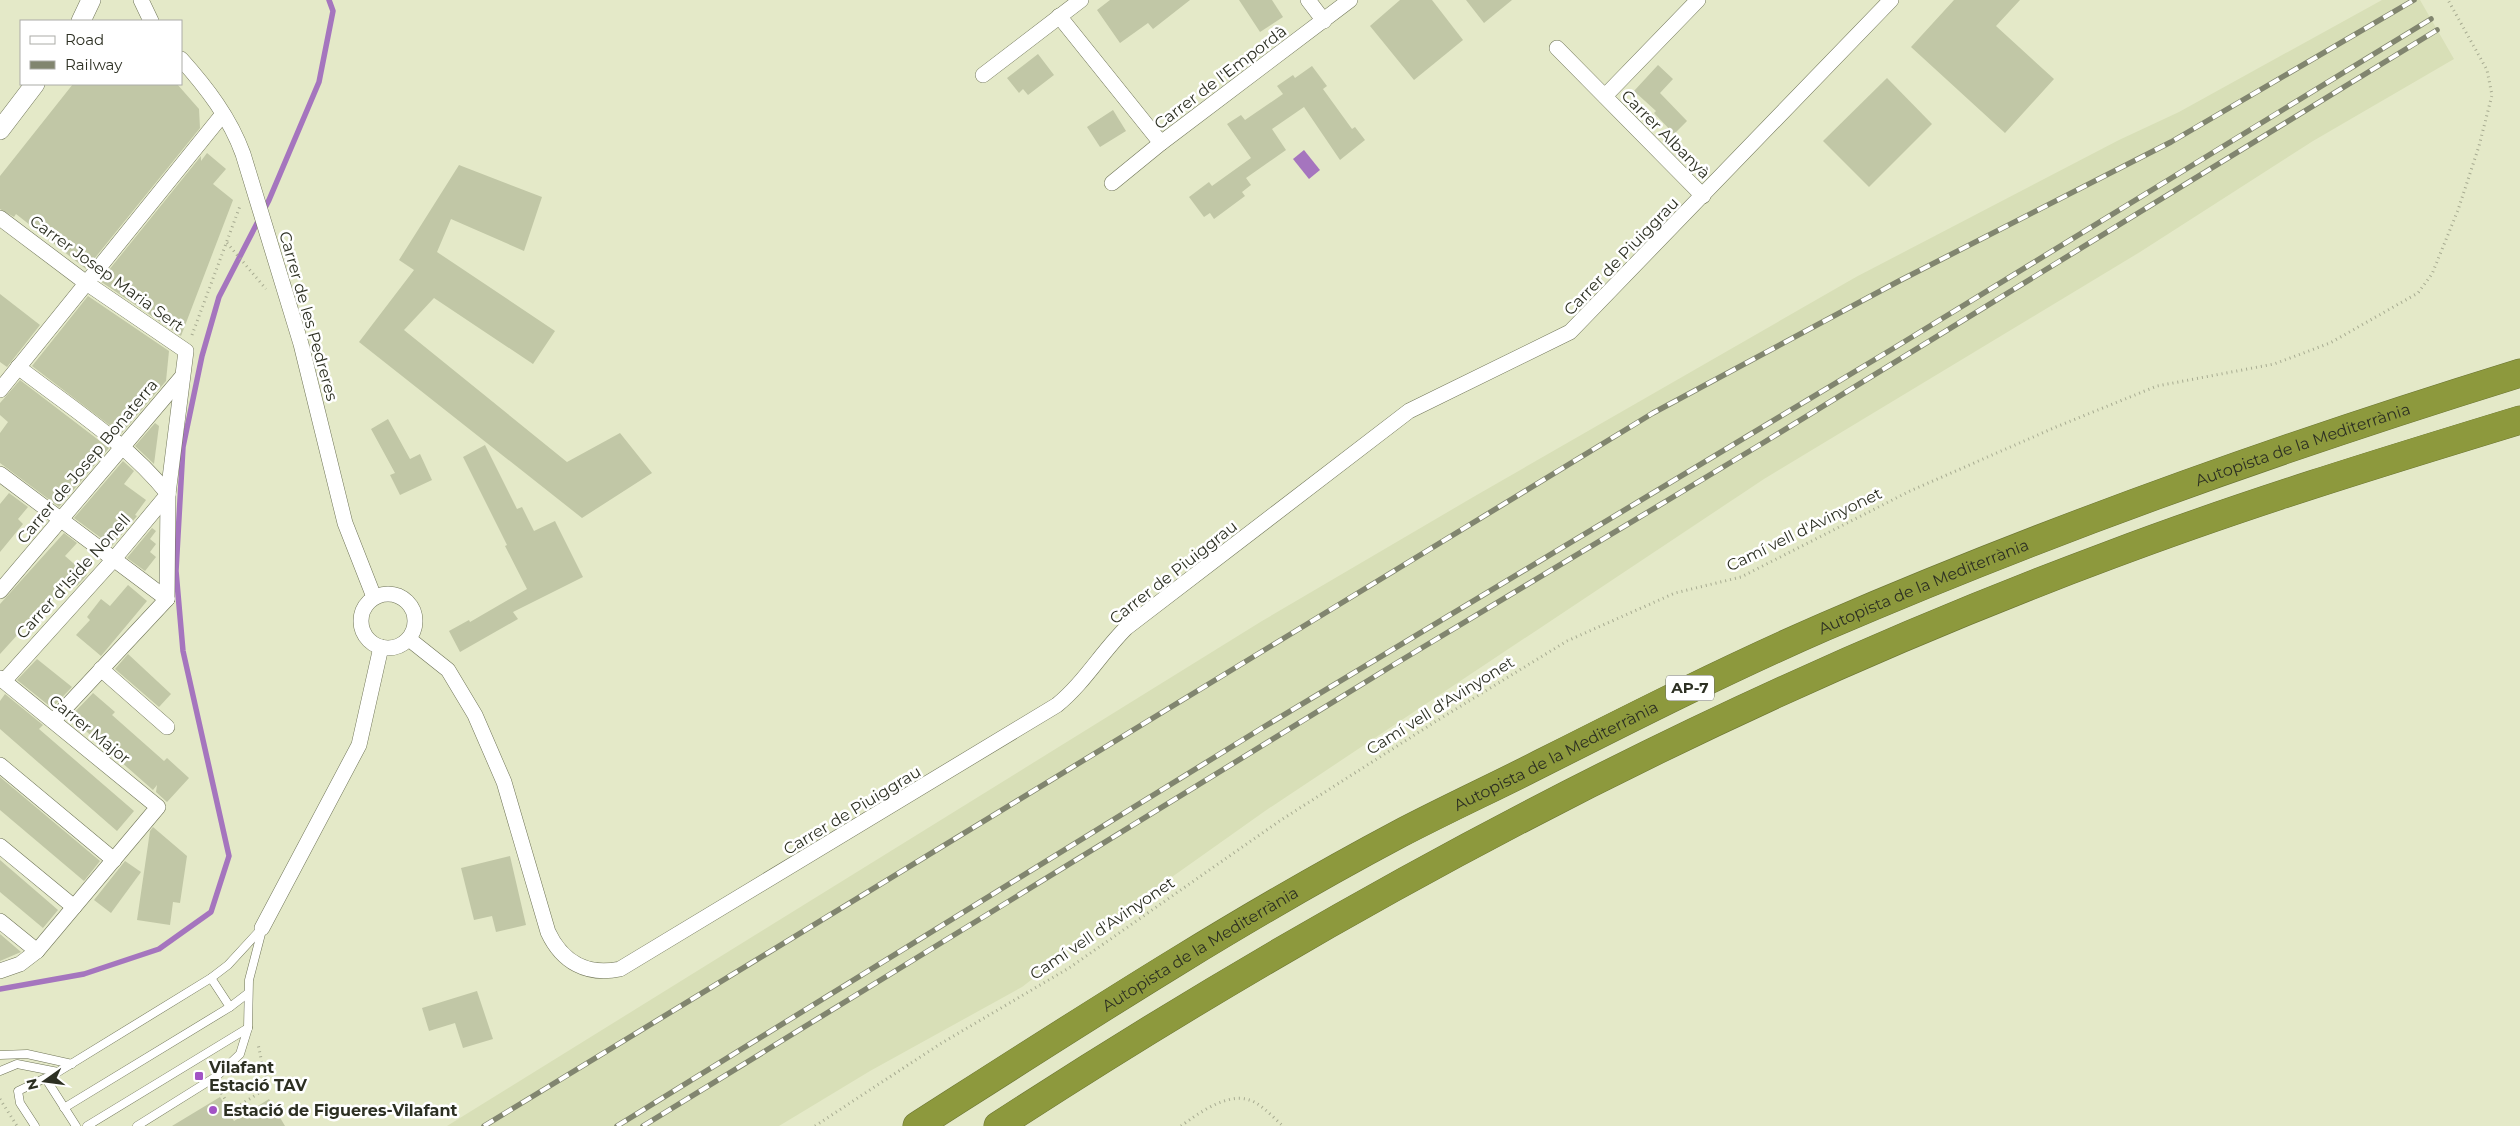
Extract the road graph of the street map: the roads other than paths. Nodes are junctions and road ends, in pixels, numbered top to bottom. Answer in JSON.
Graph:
{"nodes":[{"id":1,"x":92,"y":0,"type":"edge"},
{"id":2,"x":141,"y":0,"type":"edge"},
{"id":3,"x":1081,"y":0,"type":"edge"},
{"id":4,"x":1308,"y":0,"type":"edge"},
{"id":5,"x":1350,"y":0,"type":"edge"},
{"id":6,"x":1698,"y":0,"type":"edge"},
{"id":7,"x":1891,"y":0,"type":"edge"},
{"id":8,"x":1060,"y":16,"type":"junction"},
{"id":9,"x":82,"y":20,"type":"edge"},
{"id":10,"x":151,"y":20,"type":"edge"},
{"id":11,"x":1324,"y":21,"type":"junction"},
{"id":12,"x":1557,"y":48,"type":"dead end"},
{"id":13,"x":182,"y":60,"type":"edge"},
{"id":14,"x":983,"y":75,"type":"dead end"},
{"id":15,"x":34,"y":85,"type":"edge"},
{"id":16,"x":1605,"y":96,"type":"junction"},
{"id":17,"x":223,"y":114,"type":"junction"},
{"id":18,"x":0,"y":130,"type":"edge"},
{"id":19,"x":1161,"y":143,"type":"junction"},
{"id":20,"x":1112,"y":183,"type":"dead end"},
{"id":21,"x":1703,"y":196,"type":"junction"},
{"id":22,"x":0,"y":218,"type":"edge"},
{"id":23,"x":85,"y":282,"type":"junction"},
{"id":24,"x":18,"y":367,"type":"junction"},
{"id":25,"x":2520,"y":373,"type":"edge"},
{"id":26,"x":181,"y":378,"type":"junction"},
{"id":27,"x":0,"y":390,"type":"edge"},
{"id":28,"x":2520,"y":420,"type":"edge"},
{"id":29,"x":122,"y":446,"type":"junction"},
{"id":30,"x":2,"y":480,"type":"edge"},
{"id":31,"x":168,"y":494,"type":"junction"},
{"id":32,"x":59,"y":519,"type":"junction"},
{"id":33,"x":114,"y":559,"type":"junction"},
{"id":34,"x":0,"y":591,"type":"edge"},
{"id":35,"x":374,"y":597,"type":"junction"},
{"id":36,"x":167,"y":599,"type":"junction"},
{"id":37,"x":409,"y":639,"type":"junction"},
{"id":38,"x":381,"y":647,"type":"junction"},
{"id":39,"x":101,"y":669,"type":"junction"},
{"id":40,"x":2,"y":679,"type":"edge"},
{"id":41,"x":53,"y":721,"type":"junction"},
{"id":42,"x":167,"y":727,"type":"dead end"},
{"id":43,"x":0,"y":765,"type":"edge"},
{"id":44,"x":0,"y":846,"type":"edge"},
{"id":45,"x":114,"y":860,"type":"junction"},
{"id":46,"x":74,"y":907,"type":"junction"},
{"id":47,"x":0,"y":921,"type":"edge"},
{"id":48,"x":262,"y":928,"type":"junction"},
{"id":49,"x":38,"y":951,"type":"junction"},
{"id":50,"x":0,"y":971,"type":"edge"},
{"id":51,"x":211,"y":978,"type":"junction"},
{"id":52,"x":247,"y":994,"type":"junction"},
{"id":53,"x":230,"y":1007,"type":"junction"},
{"id":54,"x":248,"y":1028,"type":"junction"},
{"id":55,"x":0,"y":1055,"type":"edge"},
{"id":56,"x":72,"y":1064,"type":"junction"},
{"id":57,"x":0,"y":1071,"type":"edge"},
{"id":58,"x":58,"y":1072,"type":"junction"},
{"id":59,"x":46,"y":1079,"type":"junction"},
{"id":60,"x":64,"y":1108,"type":"junction"},
{"id":61,"x":34,"y":1126,"type":"edge"},
{"id":62,"x":76,"y":1126,"type":"edge"},
{"id":63,"x":88,"y":1126,"type":"edge"},
{"id":64,"x":137,"y":1126,"type":"edge"},
{"id":65,"x":918,"y":1126,"type":"edge"},
{"id":66,"x":998,"y":1126,"type":"edge"}],
"edges":[{"from":1,"to":9,"type":"street"},
{"from":2,"to":10,"type":"street"},
{"from":3,"to":8,"type":"street"},
{"from":4,"to":11,"type":"street"},
{"from":5,"to":11,"type":"street","name":"Carrer de l'Empordà"},
{"from":6,"to":16,"type":"street","name":"Carrer Albanyà"},
{"from":7,"to":21,"type":"street","name":"Carrer de Piuiggrau"},
{"from":8,"to":14,"type":"street"},
{"from":8,"to":19,"type":"street"},
{"from":11,"to":19,"type":"street","name":"Carrer de l'Empordà"},
{"from":12,"to":16,"type":"street","name":"Carrer Albanyà"},
{"from":13,"to":17,"type":"street","name":"Carrer de les Pedreres"},
{"from":15,"to":18,"type":"street"},
{"from":16,"to":21,"type":"street","name":"Carrer Albanyà"},
{"from":17,"to":23,"type":"street"},
{"from":17,"to":35,"type":"street","name":"Carrer de les Pedreres"},
{"from":19,"to":20,"type":"street","name":"Carrer de l'Empordà"},
{"from":21,"to":37,"type":"street","name":"Carrer de Piuiggrau"},
{"from":22,"to":23,"type":"street","name":"Carrer Josep Maria Sert"},
{"from":23,"to":24,"type":"street"},
{"from":23,"to":26,"type":"street","name":"Carrer Josep Maria Sert"},
{"from":24,"to":27,"type":"street"},
{"from":24,"to":29,"type":"street"},
{"from":25,"to":65,"type":"highway","name":"Autopista de la Mediterrània","number":"AP-7"},
{"from":26,"to":29,"type":"street","name":"Carrer de Josep Bonaterra"},
{"from":26,"to":31,"type":"street","name":"Carrer Josep Maria Sert"},
{"from":28,"to":66,"type":"highway","number":"AP-7"},
{"from":29,"to":31,"type":"street"},
{"from":29,"to":32,"type":"street","name":"Carrer de Josep Bonaterra"},
{"from":30,"to":32,"type":"street"},
{"from":31,"to":33,"type":"street","name":"Carrer d'Iside Nonell"},
{"from":31,"to":36,"type":"street","name":"Carrer Josep Maria Sert"},
{"from":32,"to":33,"type":"street"},
{"from":32,"to":34,"type":"street","name":"Carrer de Josep Bonaterra"},
{"from":33,"to":36,"type":"street"},
{"from":33,"to":40,"type":"street","name":"Carrer d'Iside Nonell"},
{"from":35,"to":37,"type":"street"},
{"from":35,"to":38,"type":"street"},
{"from":36,"to":39,"type":"street"},
{"from":37,"to":38,"type":"street"},
{"from":38,"to":48,"type":"street"},
{"from":39,"to":41,"type":"street"},
{"from":39,"to":42,"type":"street"},
{"from":40,"to":41,"type":"street","name":"Carrer Major"},
{"from":41,"to":45,"type":"street","name":"Carrer Major"},
{"from":43,"to":45,"type":"street"},
{"from":44,"to":46,"type":"street"},
{"from":45,"to":46,"type":"street"},
{"from":46,"to":49,"type":"street"},
{"from":47,"to":49,"type":"street"},
{"from":48,"to":51,"type":"lane"},
{"from":48,"to":52,"type":"lane"},
{"from":49,"to":50,"type":"street"},
{"from":51,"to":53,"type":"lane"},
{"from":51,"to":56,"type":"lane"},
{"from":52,"to":53,"type":"lane"},
{"from":52,"to":54,"type":"lane"},
{"from":53,"to":60,"type":"lane"},
{"from":54,"to":63,"type":"lane"},
{"from":54,"to":64,"type":"lane"},
{"from":55,"to":56,"type":"lane"},
{"from":56,"to":58,"type":"lane"},
{"from":57,"to":58,"type":"lane"},
{"from":58,"to":59,"type":"lane"},
{"from":59,"to":60,"type":"lane"},
{"from":59,"to":61,"type":"lane"},
{"from":60,"to":62,"type":"lane"}]}
